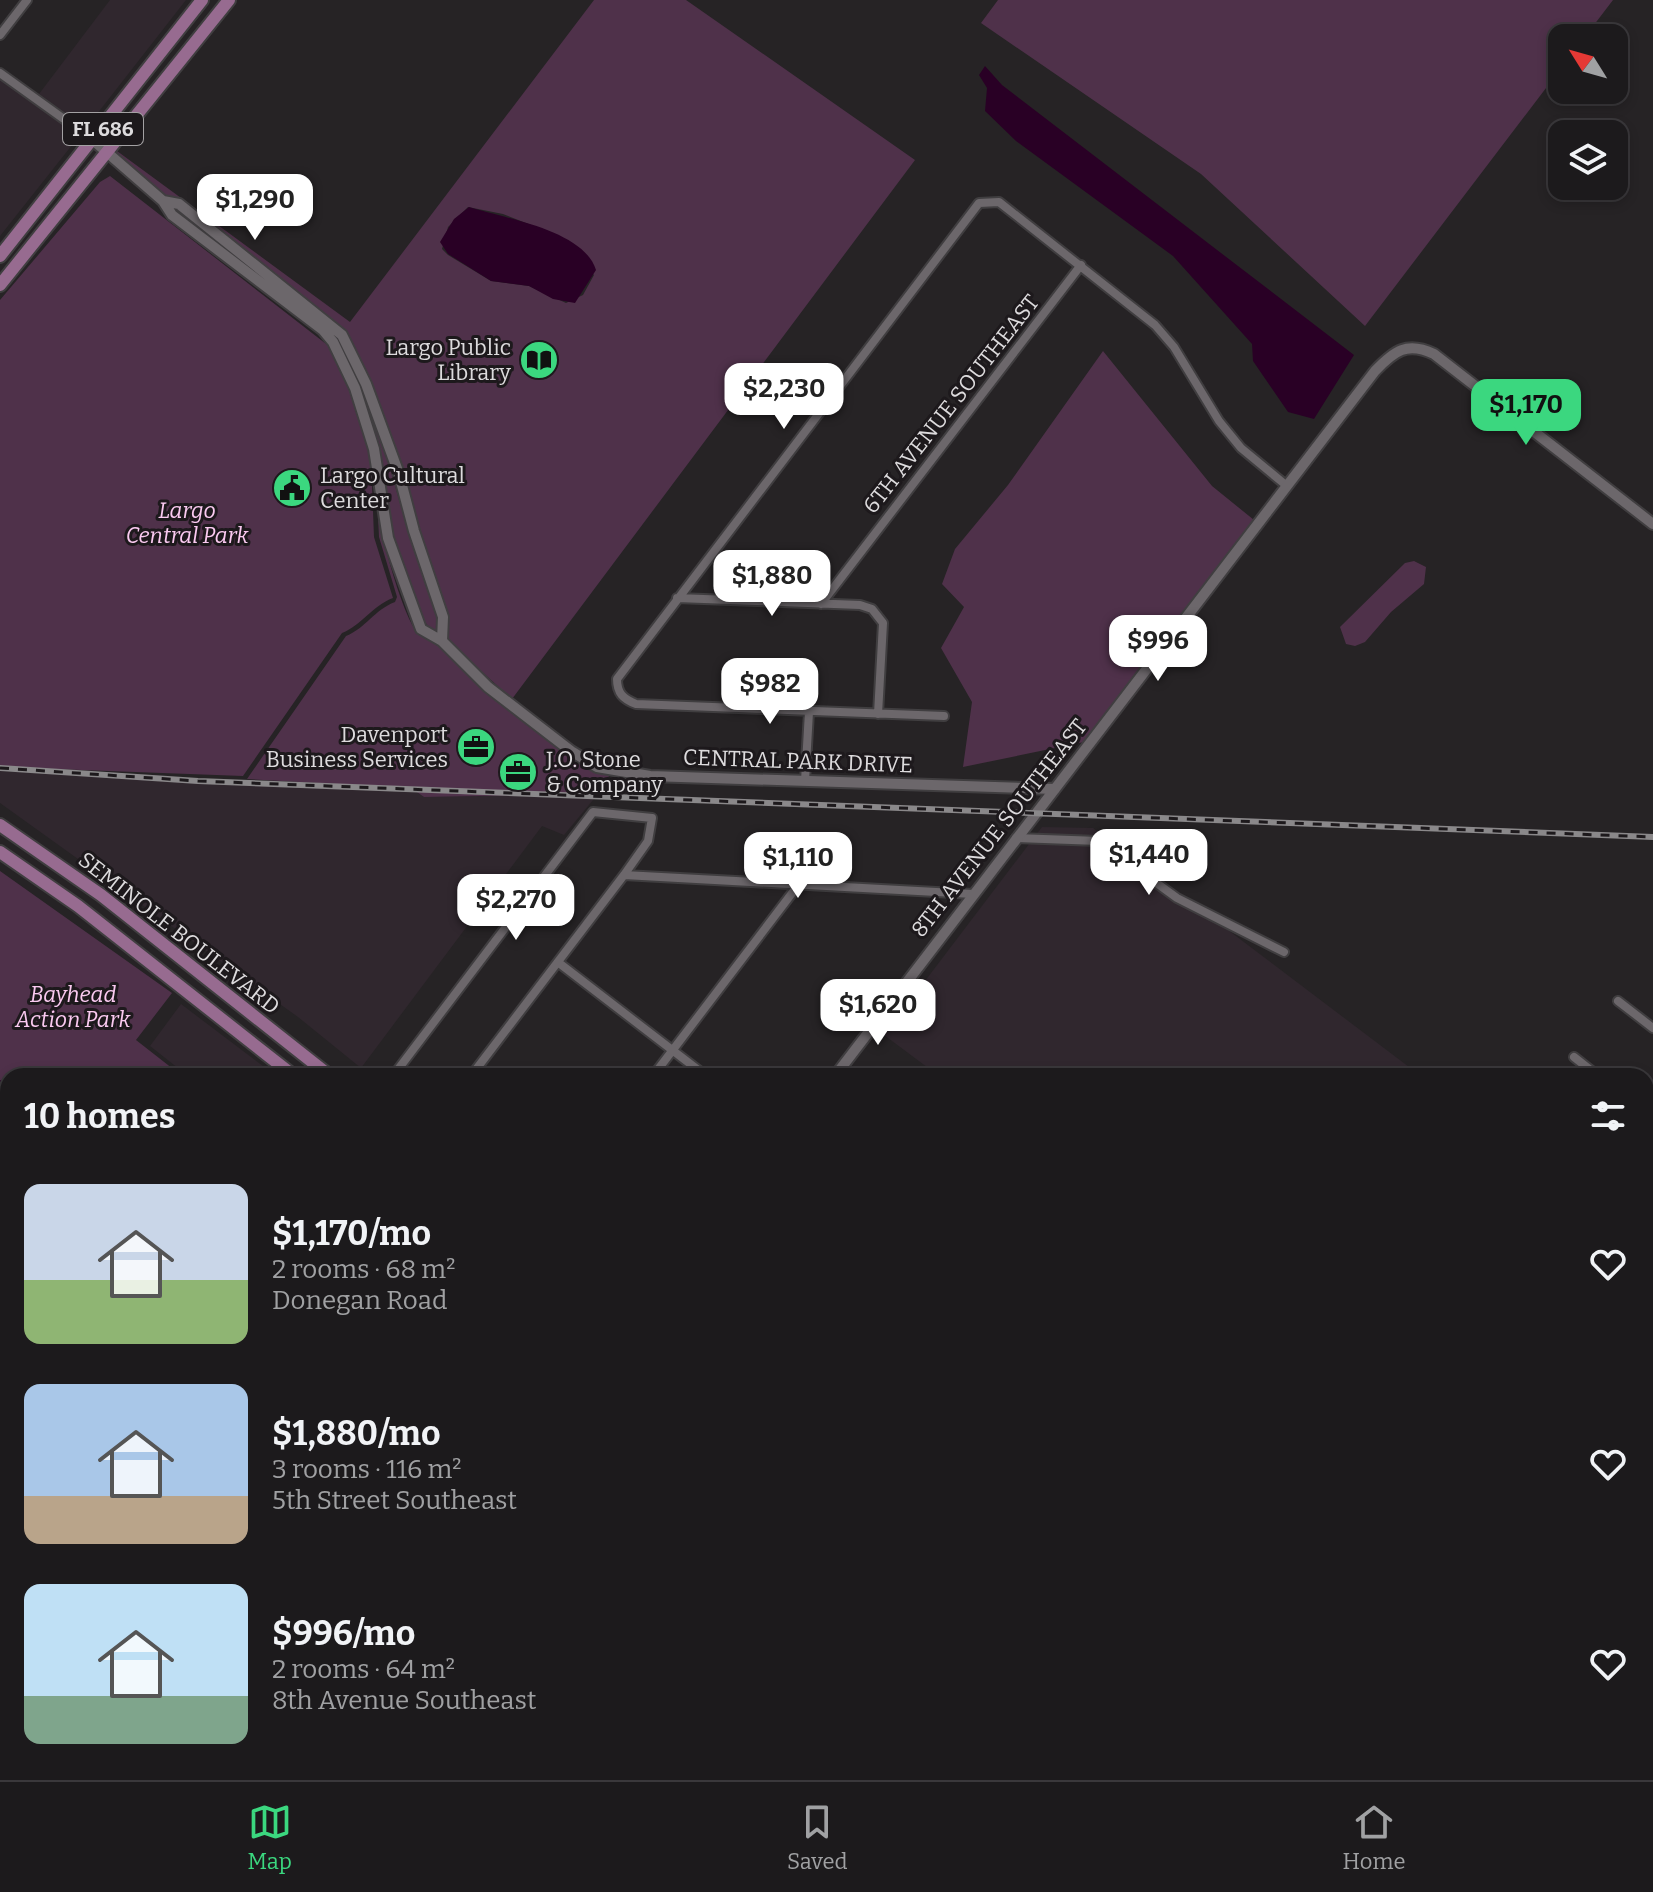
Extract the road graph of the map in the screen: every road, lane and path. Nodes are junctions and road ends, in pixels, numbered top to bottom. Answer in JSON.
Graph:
{"nodes":[{"id":1,"x":27,"y":0,"type":"edge"},
{"id":2,"x":202,"y":0,"type":"edge"},
{"id":3,"x":229,"y":0,"type":"edge"},
{"id":4,"x":0,"y":35,"type":"edge"},
{"id":5,"x":0,"y":73,"type":"edge"},
{"id":6,"x":94,"y":141,"type":"junction"},
{"id":7,"x":107,"y":154,"type":"junction"},
{"id":8,"x":163,"y":201,"type":"junction"},
{"id":9,"x":0,"y":256,"type":"edge"},
{"id":10,"x":1081,"y":265,"type":"junction"},
{"id":11,"x":0,"y":285,"type":"edge"},
{"id":12,"x":1287,"y":486,"type":"junction"},
{"id":13,"x":1653,"y":524,"type":"edge"},
{"id":14,"x":677,"y":598,"type":"junction"},
{"id":15,"x":821,"y":604,"type":"junction"},
{"id":16,"x":442,"y":641,"type":"junction"},
{"id":17,"x":809,"y":712,"type":"junction"},
{"id":18,"x":878,"y":714,"type":"junction"},
{"id":19,"x":944,"y":716,"type":"dead end"},
{"id":20,"x":805,"y":781,"type":"junction"},
{"id":21,"x":1055,"y":789,"type":"junction"},
{"id":22,"x":0,"y":825,"type":"edge"},
{"id":23,"x":1016,"y":838,"type":"junction"},
{"id":24,"x":37,"y":850,"type":"junction"},
{"id":25,"x":0,"y":852,"type":"edge"},
{"id":26,"x":25,"y":869,"type":"junction"},
{"id":27,"x":624,"y":875,"type":"junction"},
{"id":28,"x":799,"y":884,"type":"junction"},
{"id":29,"x":973,"y":894,"type":"junction"},
{"id":30,"x":169,"y":948,"type":"junction"},
{"id":31,"x":1284,"y":952,"type":"dead end"},
{"id":32,"x":559,"y":963,"type":"junction"},
{"id":33,"x":155,"y":965,"type":"junction"},
{"id":34,"x":1618,"y":1001,"type":"dead end"},
{"id":35,"x":1653,"y":1028,"type":"edge"},
{"id":36,"x":673,"y":1051,"type":"junction"},
{"id":37,"x":1574,"y":1057,"type":"dead end"},
{"id":38,"x":307,"y":1058,"type":"junction"},
{"id":39,"x":283,"y":1068,"type":"edge"},
{"id":40,"x":298,"y":1068,"type":"edge"},
{"id":41,"x":320,"y":1068,"type":"edge"},
{"id":42,"x":399,"y":1068,"type":"edge"},
{"id":43,"x":477,"y":1068,"type":"edge"},
{"id":44,"x":659,"y":1068,"type":"edge"},
{"id":45,"x":695,"y":1068,"type":"edge"},
{"id":46,"x":841,"y":1068,"type":"edge"},
{"id":47,"x":1588,"y":1068,"type":"edge"}],
"edges":[{"from":1,"to":4,"type":"street"},
{"from":2,"to":6,"type":"main road","number":"FL 686"},
{"from":3,"to":7,"type":"main road","number":"FL 686"},
{"from":5,"to":6,"type":"street"},
{"from":6,"to":7,"type":"street","name":"CENTRAL PARK DRIVE"},
{"from":6,"to":9,"type":"main road","number":"FL 686"},
{"from":7,"to":8,"type":"street","name":"CENTRAL PARK DRIVE"},
{"from":7,"to":11,"type":"main road","number":"FL 686"},
{"from":8,"to":16,"type":"street","name":"CENTRAL PARK DRIVE"},
{"from":8,"to":16,"type":"street","name":"CENTRAL PARK DRIVE"},
{"from":10,"to":12,"type":"street"},
{"from":10,"to":14,"type":"street"},
{"from":10,"to":15,"type":"street","name":"6TH AVENUE SOUTHEAST"},
{"from":12,"to":13,"type":"street","name":"8TH AVENUE SOUTHEAST"},
{"from":12,"to":21,"type":"street","name":"8TH AVENUE SOUTHEAST"},
{"from":14,"to":15,"type":"street"},
{"from":14,"to":17,"type":"street"},
{"from":15,"to":18,"type":"street"},
{"from":16,"to":20,"type":"street","name":"CENTRAL PARK DRIVE"},
{"from":17,"to":18,"type":"street"},
{"from":17,"to":20,"type":"street"},
{"from":18,"to":19,"type":"street"},
{"from":20,"to":21,"type":"street","name":"CENTRAL PARK DRIVE"},
{"from":21,"to":23,"type":"street","name":"8TH AVENUE SOUTHEAST"},
{"from":22,"to":24,"type":"main road","name":"SEMINOLE BOULEVARD"},
{"from":23,"to":29,"type":"street","name":"8TH AVENUE SOUTHEAST"},
{"from":23,"to":31,"type":"street"},
{"from":24,"to":26,"type":"main road"},
{"from":24,"to":30,"type":"main road","name":"SEMINOLE BOULEVARD"},
{"from":25,"to":26,"type":"main road","name":"SEMINOLE BOULEVARD"},
{"from":26,"to":33,"type":"main road","name":"SEMINOLE BOULEVARD"},
{"from":27,"to":28,"type":"street"},
{"from":27,"to":32,"type":"street"},
{"from":27,"to":42,"type":"street"},
{"from":28,"to":29,"type":"street"},
{"from":28,"to":36,"type":"street"},
{"from":29,"to":46,"type":"street","name":"8TH AVENUE SOUTHEAST"},
{"from":30,"to":33,"type":"main road"},
{"from":30,"to":38,"type":"main road","name":"SEMINOLE BOULEVARD"},
{"from":32,"to":36,"type":"street"},
{"from":32,"to":43,"type":"street"},
{"from":33,"to":39,"type":"main road","name":"SEMINOLE BOULEVARD"},
{"from":34,"to":35,"type":"street"},
{"from":36,"to":44,"type":"street"},
{"from":36,"to":45,"type":"street"},
{"from":37,"to":47,"type":"street"},
{"from":38,"to":40,"type":"main road"},
{"from":38,"to":41,"type":"main road","name":"SEMINOLE BOULEVARD"}]}
